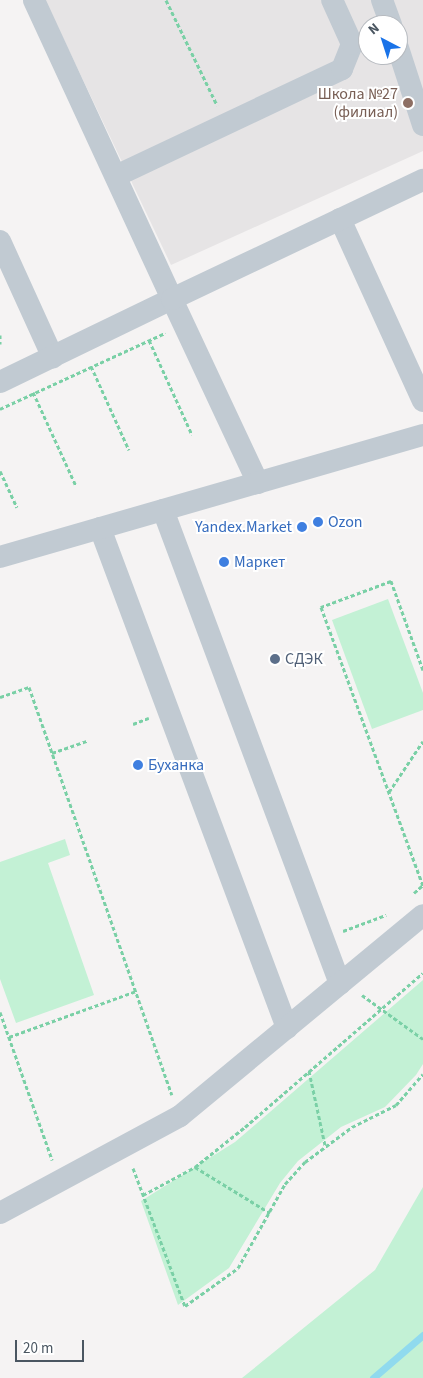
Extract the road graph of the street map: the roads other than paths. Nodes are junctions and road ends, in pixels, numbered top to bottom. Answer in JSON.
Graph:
{"nodes":[{"id":1,"x":34,"y":0,"type":"edge"},
{"id":2,"x":332,"y":0,"type":"edge"},
{"id":3,"x":382,"y":0,"type":"edge"},
{"id":4,"x":387,"y":15,"type":"edge"},
{"id":5,"x":404,"y":65,"type":"edge"},
{"id":6,"x":423,"y":125,"type":"edge"},
{"id":7,"x":116,"y":176,"type":"junction"},
{"id":8,"x":423,"y":180,"type":"edge"},
{"id":9,"x":340,"y":219,"type":"junction"},
{"id":10,"x":0,"y":241,"type":"edge"},
{"id":11,"x":172,"y":300,"type":"junction"},
{"id":12,"x":53,"y":358,"type":"junction"},
{"id":13,"x":0,"y":382,"type":"edge"},
{"id":14,"x":423,"y":401,"type":"edge"},
{"id":15,"x":423,"y":435,"type":"edge"},
{"id":16,"x":258,"y":483,"type":"junction"},
{"id":17,"x":163,"y":510,"type":"junction"},
{"id":18,"x":100,"y":528,"type":"junction"},
{"id":19,"x":0,"y":557,"type":"edge"},
{"id":20,"x":416,"y":906,"type":"edge"},
{"id":21,"x":348,"y":988,"type":"junction"},
{"id":22,"x":287,"y":1028,"type":"junction"},
{"id":23,"x":0,"y":1213,"type":"edge"}],
"edges":[{"from":1,"to":7,"type":"lane"},
{"from":2,"to":7,"type":"lane"},
{"from":3,"to":4,"type":"lane"},
{"from":5,"to":6,"type":"lane"},
{"from":7,"to":11,"type":"lane"},
{"from":8,"to":9,"type":"lane"},
{"from":9,"to":11,"type":"lane"},
{"from":9,"to":14,"type":"lane"},
{"from":10,"to":12,"type":"lane"},
{"from":11,"to":12,"type":"lane"},
{"from":11,"to":16,"type":"lane"},
{"from":12,"to":13,"type":"lane"},
{"from":15,"to":16,"type":"lane"},
{"from":16,"to":17,"type":"lane"},
{"from":17,"to":18,"type":"lane"},
{"from":17,"to":21,"type":"lane"},
{"from":18,"to":19,"type":"lane"},
{"from":18,"to":22,"type":"lane"},
{"from":20,"to":21,"type":"lane"},
{"from":21,"to":22,"type":"lane"},
{"from":22,"to":23,"type":"lane"}]}
